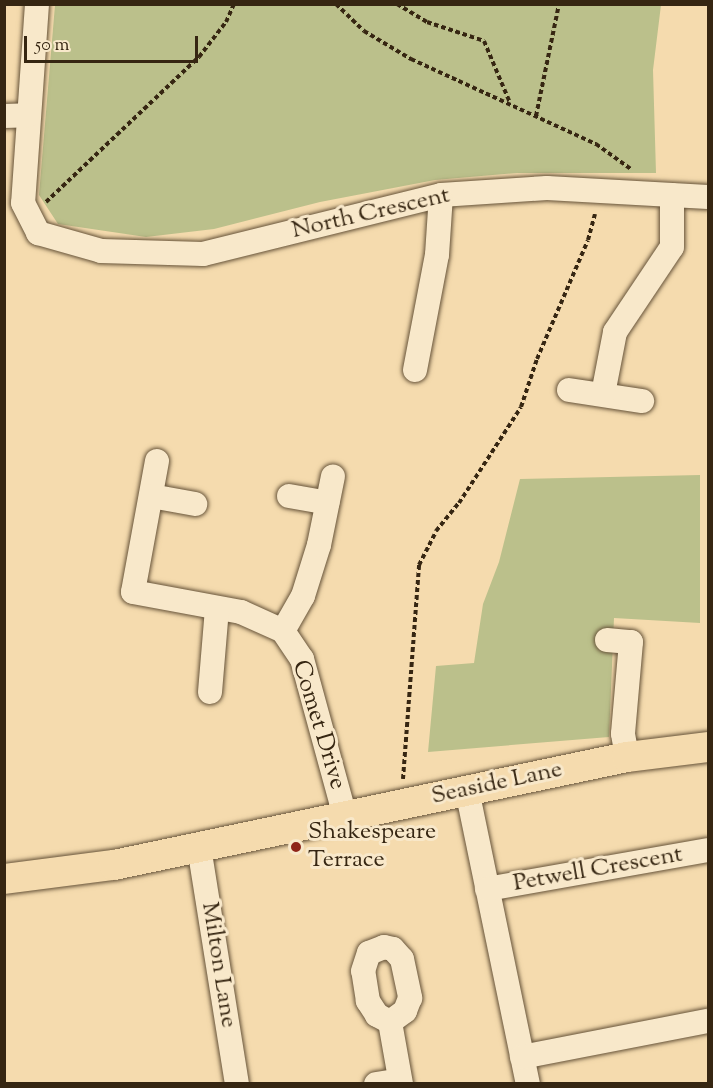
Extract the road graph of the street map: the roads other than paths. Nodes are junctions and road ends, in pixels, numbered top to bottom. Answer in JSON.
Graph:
{"nodes":[{"id":1,"x":37,"y":4,"type":"edge"},
{"id":2,"x":16,"y":116,"type":"edge"},
{"id":3,"x":441,"y":195,"type":"junction"},
{"id":4,"x":664,"y":195,"type":"junction"},
{"id":5,"x":708,"y":197,"type":"edge"},
{"id":6,"x":415,"y":370,"type":"dead end"},
{"id":7,"x":569,"y":390,"type":"dead end"},
{"id":8,"x":603,"y":394,"type":"junction"},
{"id":9,"x":642,"y":401,"type":"dead end"},
{"id":10,"x":157,"y":461,"type":"dead end"},
{"id":11,"x":333,"y":476,"type":"dead end"},
{"id":12,"x":151,"y":496,"type":"junction"},
{"id":13,"x":289,"y":496,"type":"dead end"},
{"id":14,"x":327,"y":502,"type":"junction"},
{"id":15,"x":195,"y":504,"type":"dead end"},
{"id":16,"x":217,"y":608,"type":"junction"},
{"id":17,"x":283,"y":632,"type":"junction"},
{"id":18,"x":607,"y":640,"type":"dead end"},
{"id":19,"x":210,"y":692,"type":"dead end"},
{"id":20,"x":708,"y":747,"type":"edge"},
{"id":21,"x":627,"y":757,"type":"junction"},
{"id":22,"x":467,"y":790,"type":"junction"},
{"id":23,"x":345,"y":816,"type":"junction"},
{"id":24,"x":199,"y":847,"type":"junction"},
{"id":25,"x":708,"y":850,"type":"edge"},
{"id":26,"x":4,"y":879,"type":"edge"},
{"id":27,"x":487,"y":889,"type":"junction"},
{"id":28,"x":708,"y":1021,"type":"edge"},
{"id":29,"x":390,"y":1022,"type":"dead end"},
{"id":30,"x":522,"y":1057,"type":"junction"},
{"id":31,"x":392,"y":1082,"type":"edge"},
{"id":32,"x":237,"y":1083,"type":"edge"},
{"id":33,"x":528,"y":1083,"type":"edge"}],
"edges":[{"from":1,"to":2,"type":"street"},
{"from":2,"to":3,"type":"street","name":"North Crescent"},
{"from":3,"to":4,"type":"street","name":"North Crescent"},
{"from":3,"to":6,"type":"street"},
{"from":4,"to":5,"type":"street","name":"North Crescent"},
{"from":4,"to":8,"type":"street"},
{"from":7,"to":8,"type":"street"},
{"from":8,"to":9,"type":"street"},
{"from":10,"to":12,"type":"street"},
{"from":11,"to":14,"type":"street","name":"Comet Drive"},
{"from":12,"to":15,"type":"street"},
{"from":12,"to":16,"type":"street"},
{"from":13,"to":14,"type":"street"},
{"from":14,"to":17,"type":"street","name":"Comet Drive"},
{"from":16,"to":17,"type":"street"},
{"from":16,"to":19,"type":"street"},
{"from":17,"to":23,"type":"street","name":"Comet Drive"},
{"from":18,"to":21,"type":"street"},
{"from":20,"to":21,"type":"main road","name":"Seaside Lane"},
{"from":21,"to":22,"type":"main road","name":"Seaside Lane"},
{"from":22,"to":23,"type":"main road","name":"Seaside Lane"},
{"from":22,"to":27,"type":"street","name":"Petwell Crescent"},
{"from":23,"to":24,"type":"main road","name":"Seaside Lane"},
{"from":24,"to":26,"type":"main road","name":"Seaside Lane"},
{"from":24,"to":32,"type":"street","name":"Milton Lane"},
{"from":25,"to":27,"type":"street","name":"Petwell Crescent"},
{"from":27,"to":30,"type":"street","name":"Petwell Crescent"},
{"from":28,"to":30,"type":"street"},
{"from":29,"to":31,"type":"street"},
{"from":30,"to":33,"type":"street","name":"Petwell Crescent"}]}
